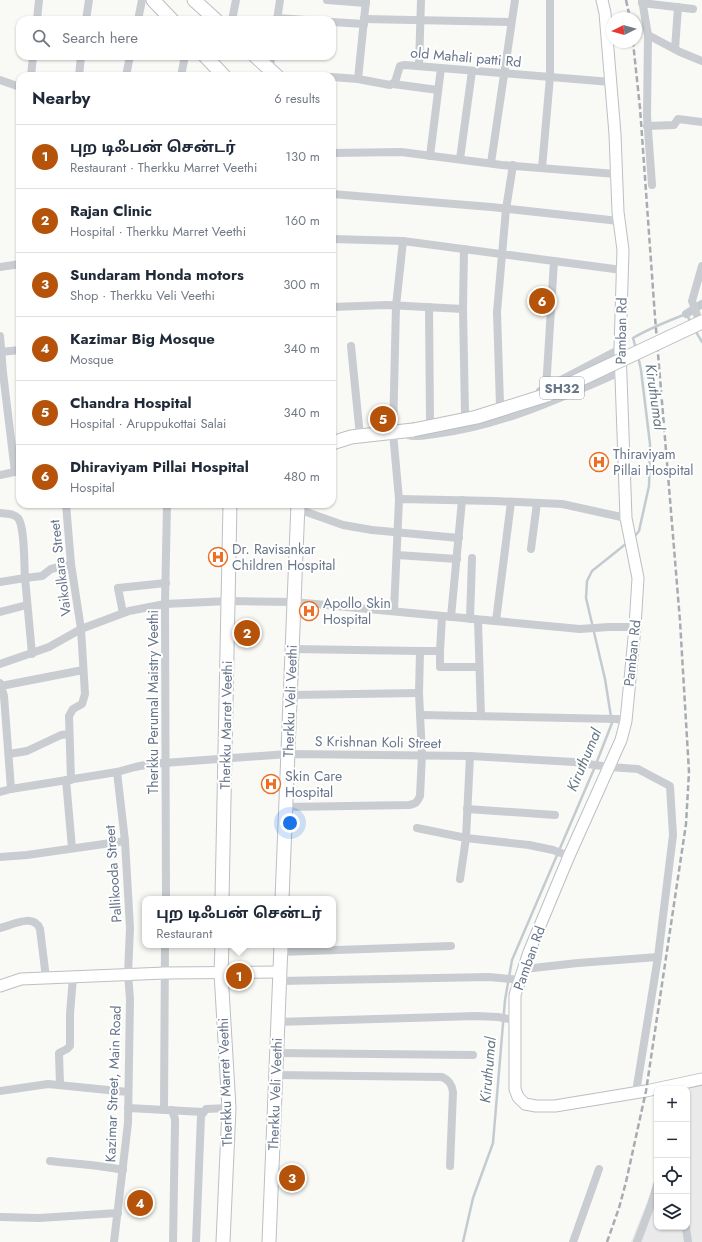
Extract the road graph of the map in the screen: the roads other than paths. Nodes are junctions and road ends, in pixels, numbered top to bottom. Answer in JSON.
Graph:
{"nodes":[{"id":1,"x":39,"y":0,"type":"edge"},
{"id":2,"x":89,"y":0,"type":"edge"},
{"id":3,"x":142,"y":0,"type":"edge"},
{"id":4,"x":153,"y":0,"type":"edge"},
{"id":5,"x":194,"y":0,"type":"edge"},
{"id":6,"x":236,"y":0,"type":"edge"},
{"id":7,"x":280,"y":0,"type":"edge"},
{"id":8,"x":327,"y":0,"type":"edge"},
{"id":9,"x":421,"y":0,"type":"edge"},
{"id":10,"x":515,"y":0,"type":"edge"},
{"id":11,"x":550,"y":0,"type":"edge"},
{"id":12,"x":602,"y":0,"type":"edge"},
{"id":13,"x":366,"y":1,"type":"edge"},
{"id":14,"x":642,"y":2,"type":"edge"},
{"id":15,"x":678,"y":7,"type":"junction"},
{"id":16,"x":693,"y":9,"type":"dead end"},
{"id":17,"x":37,"y":16,"type":"edge"},
{"id":18,"x":87,"y":16,"type":"edge"},
{"id":19,"x":139,"y":16,"type":"edge"},
{"id":20,"x":168,"y":16,"type":"edge"},
{"id":21,"x":212,"y":16,"type":"edge"},
{"id":22,"x":233,"y":16,"type":"edge"},
{"id":23,"x":277,"y":16,"type":"edge"},
{"id":24,"x":420,"y":19,"type":"junction"},
{"id":25,"x":364,"y":21,"type":"junction"},
{"id":26,"x":336,"y":22,"type":"edge"},
{"id":27,"x":511,"y":22,"type":"junction"},
{"id":28,"x":648,"y":35,"type":"junction"},
{"id":29,"x":675,"y":49,"type":"junction"},
{"id":30,"x":33,"y":60,"type":"edge"},
{"id":31,"x":81,"y":60,"type":"edge"},
{"id":32,"x":129,"y":60,"type":"edge"},
{"id":33,"x":184,"y":60,"type":"edge"},
{"id":34,"x":209,"y":60,"type":"edge"},
{"id":35,"x":259,"y":60,"type":"edge"},
{"id":36,"x":272,"y":60,"type":"edge"},
{"id":37,"x":702,"y":61,"type":"edge"},
{"id":38,"x":419,"y":66,"type":"junction"},
{"id":39,"x":441,"y":68,"type":"junction"},
{"id":40,"x":472,"y":71,"type":"junction"},
{"id":41,"x":31,"y":72,"type":"edge"},
{"id":42,"x":79,"y":72,"type":"edge"},
{"id":43,"x":127,"y":72,"type":"edge"},
{"id":44,"x":182,"y":72,"type":"edge"},
{"id":45,"x":220,"y":72,"type":"edge"},
{"id":46,"x":272,"y":72,"type":"edge"},
{"id":47,"x":273,"y":72,"type":"edge"},
{"id":48,"x":504,"y":73,"type":"junction"},
{"id":49,"x":550,"y":77,"type":"junction"},
{"id":50,"x":336,"y":78,"type":"edge"},
{"id":51,"x":358,"y":79,"type":"junction"},
{"id":52,"x":0,"y":80,"type":"edge"},
{"id":53,"x":611,"y":82,"type":"junction"},
{"id":54,"x":393,"y":84,"type":"junction"},
{"id":55,"x":16,"y":86,"type":"edge"},
{"id":56,"x":438,"y":90,"type":"junction"},
{"id":57,"x":702,"y":122,"type":"edge"},
{"id":58,"x":647,"y":126,"type":"junction"},
{"id":59,"x":336,"y":153,"type":"edge"},
{"id":60,"x":430,"y":156,"type":"junction"},
{"id":61,"x":460,"y":159,"type":"junction"},
{"id":62,"x":491,"y":163,"type":"junction"},
{"id":63,"x":513,"y":165,"type":"junction"},
{"id":64,"x":542,"y":168,"type":"junction"},
{"id":65,"x":616,"y":174,"type":"junction"},
{"id":66,"x":652,"y":185,"type":"dead end"},
{"id":67,"x":336,"y":194,"type":"edge"},
{"id":68,"x":506,"y":209,"type":"junction"},
{"id":69,"x":619,"y":221,"type":"junction"},
{"id":70,"x":336,"y":238,"type":"edge"},
{"id":71,"x":403,"y":241,"type":"junction"},
{"id":72,"x":464,"y":249,"type":"junction"},
{"id":73,"x":501,"y":253,"type":"junction"},
{"id":74,"x":554,"y":261,"type":"junction"},
{"id":75,"x":16,"y":265,"type":"edge"},
{"id":76,"x":702,"y":266,"type":"edge"},
{"id":77,"x":0,"y":267,"type":"edge"},
{"id":78,"x":622,"y":270,"type":"junction"},
{"id":79,"x":396,"y":306,"type":"junction"},
{"id":80,"x":336,"y":307,"type":"edge"},
{"id":81,"x":429,"y":307,"type":"junction"},
{"id":82,"x":463,"y":309,"type":"junction"},
{"id":83,"x":699,"y":319,"type":"edge"},
{"id":84,"x":702,"y":327,"type":"edge"},
{"id":85,"x":0,"y":336,"type":"edge"},
{"id":86,"x":351,"y":346,"type":"dead end"},
{"id":87,"x":620,"y":349,"type":"junction"},
{"id":88,"x":16,"y":350,"type":"edge"},
{"id":89,"x":1,"y":352,"type":"edge"},
{"id":90,"x":620,"y":372,"type":"junction"},
{"id":91,"x":546,"y":389,"type":"junction"},
{"id":92,"x":500,"y":405,"type":"junction"},
{"id":93,"x":465,"y":414,"type":"junction"},
{"id":94,"x":430,"y":421,"type":"junction"},
{"id":95,"x":403,"y":432,"type":"junction"},
{"id":96,"x":336,"y":434,"type":"edge"},
{"id":97,"x":356,"y":437,"type":"junction"},
{"id":98,"x":336,"y":442,"type":"edge"},
{"id":99,"x":16,"y":465,"type":"edge"},
{"id":100,"x":16,"y":472,"type":"edge"},
{"id":101,"x":0,"y":475,"type":"edge"},
{"id":102,"x":399,"y":499,"type":"junction"},
{"id":103,"x":462,"y":500,"type":"junction"},
{"id":104,"x":511,"y":502,"type":"junction"},
{"id":105,"x":537,"y":503,"type":"junction"},
{"id":106,"x":66,"y":508,"type":"edge"},
{"id":107,"x":167,"y":508,"type":"edge"},
{"id":108,"x":230,"y":508,"type":"edge"},
{"id":109,"x":298,"y":508,"type":"edge"},
{"id":110,"x":300,"y":508,"type":"edge"},
{"id":111,"x":0,"y":513,"type":"edge"},
{"id":112,"x":627,"y":523,"type":"junction"},
{"id":113,"x":398,"y":532,"type":"junction"},
{"id":114,"x":459,"y":538,"type":"junction"},
{"id":115,"x":531,"y":549,"type":"dead end"},
{"id":116,"x":397,"y":555,"type":"junction"},
{"id":117,"x":472,"y":558,"type":"dead end"},
{"id":118,"x":457,"y":559,"type":"junction"},
{"id":119,"x":71,"y":564,"type":"junction"},
{"id":120,"x":25,"y":578,"type":"junction"},
{"id":121,"x":0,"y":582,"type":"edge"},
{"id":122,"x":166,"y":583,"type":"junction"},
{"id":123,"x":228,"y":601,"type":"junction"},
{"id":124,"x":294,"y":602,"type":"junction"},
{"id":125,"x":27,"y":604,"type":"junction"},
{"id":126,"x":165,"y":604,"type":"junction"},
{"id":127,"x":0,"y":612,"type":"edge"},
{"id":128,"x":394,"y":612,"type":"junction"},
{"id":129,"x":123,"y":613,"type":"junction"},
{"id":130,"x":442,"y":616,"type":"junction"},
{"id":131,"x":451,"y":617,"type":"junction"},
{"id":132,"x":470,"y":619,"type":"junction"},
{"id":133,"x":478,"y":620,"type":"junction"},
{"id":134,"x":496,"y":621,"type":"junction"},
{"id":135,"x":635,"y":627,"type":"junction"},
{"id":136,"x":81,"y":629,"type":"junction"},
{"id":137,"x":292,"y":649,"type":"junction"},
{"id":138,"x":420,"y":651,"type":"junction"},
{"id":139,"x":440,"y":651,"type":"junction"},
{"id":140,"x":32,"y":654,"type":"junction"},
{"id":141,"x":0,"y":664,"type":"edge"},
{"id":142,"x":479,"y":667,"type":"junction"},
{"id":143,"x":83,"y":670,"type":"junction"},
{"id":144,"x":1,"y":685,"type":"edge"},
{"id":145,"x":419,"y":693,"type":"junction"},
{"id":146,"x":290,"y":695,"type":"junction"},
{"id":147,"x":420,"y":715,"type":"junction"},
{"id":148,"x":481,"y":716,"type":"junction"},
{"id":149,"x":621,"y":720,"type":"junction"},
{"id":150,"x":69,"y":734,"type":"junction"},
{"id":151,"x":9,"y":754,"type":"junction"},
{"id":152,"x":288,"y":754,"type":"junction"},
{"id":153,"x":422,"y":755,"type":"junction"},
{"id":154,"x":470,"y":756,"type":"junction"},
{"id":155,"x":225,"y":758,"type":"junction"},
{"id":156,"x":166,"y":763,"type":"junction"},
{"id":157,"x":606,"y":766,"type":"junction"},
{"id":158,"x":117,"y":772,"type":"junction"},
{"id":159,"x":69,"y":780,"type":"junction"},
{"id":160,"x":11,"y":789,"type":"junction"},
{"id":161,"x":0,"y":792,"type":"edge"},
{"id":162,"x":286,"y":807,"type":"junction"},
{"id":163,"x":467,"y":809,"type":"junction"},
{"id":164,"x":555,"y":815,"type":"dead end"},
{"id":165,"x":417,"y":828,"type":"dead end"},
{"id":166,"x":466,"y":838,"type":"junction"},
{"id":167,"x":125,"y":841,"type":"junction"},
{"id":168,"x":72,"y":848,"type":"junction"},
{"id":169,"x":566,"y":855,"type":"junction"},
{"id":170,"x":0,"y":857,"type":"edge"},
{"id":171,"x":460,"y":878,"type":"dead end"},
{"id":172,"x":166,"y":896,"type":"edge"},
{"id":173,"x":222,"y":896,"type":"edge"},
{"id":174,"x":282,"y":896,"type":"edge"},
{"id":175,"x":0,"y":928,"type":"edge"},
{"id":176,"x":451,"y":946,"type":"dead end"},
{"id":177,"x":336,"y":947,"type":"edge"},
{"id":178,"x":165,"y":948,"type":"edge"},
{"id":179,"x":222,"y":948,"type":"edge"},
{"id":180,"x":280,"y":948,"type":"edge"},
{"id":181,"x":658,"y":957,"type":"junction"},
{"id":182,"x":524,"y":969,"type":"junction"},
{"id":183,"x":165,"y":973,"type":"junction"},
{"id":184,"x":221,"y":973,"type":"junction"},
{"id":185,"x":128,"y":974,"type":"junction"},
{"id":186,"x":74,"y":977,"type":"junction"},
{"id":187,"x":279,"y":977,"type":"junction"},
{"id":188,"x":46,"y":978,"type":"junction"},
{"id":189,"x":517,"y":980,"type":"junction"},
{"id":190,"x":0,"y":986,"type":"edge"},
{"id":191,"x":511,"y":1019,"type":"junction"},
{"id":192,"x":277,"y":1022,"type":"junction"},
{"id":193,"x":276,"y":1053,"type":"junction"},
{"id":194,"x":473,"y":1055,"type":"dead end"},
{"id":195,"x":275,"y":1075,"type":"junction"},
{"id":196,"x":702,"y":1079,"type":"edge"},
{"id":197,"x":60,"y":1085,"type":"junction"},
{"id":198,"x":678,"y":1086,"type":"edge"},
{"id":199,"x":654,"y":1090,"type":"edge"},
{"id":200,"x":0,"y":1091,"type":"edge"},
{"id":201,"x":128,"y":1092,"type":"junction"},
{"id":202,"x":636,"y":1092,"type":"junction"},
{"id":203,"x":128,"y":1108,"type":"junction"},
{"id":204,"x":229,"y":1108,"type":"junction"},
{"id":205,"x":168,"y":1110,"type":"junction"},
{"id":206,"x":203,"y":1112,"type":"junction"},
{"id":207,"x":50,"y":1161,"type":"dead end"},
{"id":208,"x":450,"y":1166,"type":"dead end"},
{"id":209,"x":599,"y":1169,"type":"dead end"},
{"id":210,"x":123,"y":1170,"type":"junction"},
{"id":211,"x":654,"y":1194,"type":"edge"},
{"id":212,"x":118,"y":1213,"type":"junction"},
{"id":213,"x":0,"y":1217,"type":"edge"},
{"id":214,"x":686,"y":1230,"type":"edge"},
{"id":215,"x":114,"y":1242,"type":"edge"},
{"id":216,"x":173,"y":1242,"type":"edge"},
{"id":217,"x":196,"y":1242,"type":"edge"},
{"id":218,"x":223,"y":1242,"type":"edge"},
{"id":219,"x":269,"y":1242,"type":"edge"},
{"id":220,"x":573,"y":1242,"type":"edge"},
{"id":221,"x":637,"y":1242,"type":"edge"},
{"id":222,"x":688,"y":1242,"type":"edge"}],
"edges":[{"from":1,"to":17,"type":"street"},
{"from":2,"to":18,"type":"street"},
{"from":3,"to":19,"type":"street"},
{"from":4,"to":20,"type":"main road"},
{"from":5,"to":21,"type":"main road"},
{"from":6,"to":22,"type":"street"},
{"from":7,"to":23,"type":"street"},
{"from":8,"to":13,"type":"street"},
{"from":9,"to":24,"type":"street"},
{"from":10,"to":27,"type":"street"},
{"from":11,"to":49,"type":"street"},
{"from":12,"to":53,"type":"street","name":"Pamban Rd"},
{"from":13,"to":25,"type":"street"},
{"from":14,"to":15,"type":"street"},
{"from":14,"to":28,"type":"street"},
{"from":15,"to":16,"type":"street"},
{"from":15,"to":29,"type":"street"},
{"from":24,"to":25,"type":"street"},
{"from":24,"to":27,"type":"street"},
{"from":24,"to":38,"type":"street"},
{"from":25,"to":26,"type":"street"},
{"from":25,"to":51,"type":"street"},
{"from":27,"to":48,"type":"street"},
{"from":28,"to":29,"type":"street"},
{"from":28,"to":58,"type":"street"},
{"from":29,"to":37,"type":"street"},
{"from":30,"to":41,"type":"street"},
{"from":31,"to":42,"type":"street"},
{"from":32,"to":43,"type":"street"},
{"from":33,"to":44,"type":"street"},
{"from":34,"to":45,"type":"main road"},
{"from":35,"to":46,"type":"main road"},
{"from":36,"to":47,"type":"street"},
{"from":38,"to":39,"type":"street","name":"old Mahali patti Rd"},
{"from":38,"to":54,"type":"street","name":"old Mahali patti Rd"},
{"from":39,"to":40,"type":"street","name":"old Mahali patti Rd"},
{"from":39,"to":56,"type":"street"},
{"from":40,"to":48,"type":"street","name":"old Mahali patti Rd"},
{"from":40,"to":61,"type":"street"},
{"from":48,"to":49,"type":"street","name":"old Mahali patti Rd"},
{"from":48,"to":62,"type":"street"},
{"from":49,"to":53,"type":"street","name":"old Mahali patti Rd"},
{"from":49,"to":64,"type":"street"},
{"from":50,"to":51,"type":"street"},
{"from":51,"to":54,"type":"street"},
{"from":52,"to":55,"type":"street"},
{"from":53,"to":65,"type":"street","name":"Pamban Rd"},
{"from":54,"to":56,"type":"street"},
{"from":56,"to":60,"type":"street"},
{"from":57,"to":58,"type":"street"},
{"from":58,"to":66,"type":"street"},
{"from":59,"to":60,"type":"street"},
{"from":60,"to":61,"type":"street"},
{"from":61,"to":62,"type":"street"},
{"from":62,"to":63,"type":"street"},
{"from":63,"to":64,"type":"street"},
{"from":63,"to":68,"type":"street"},
{"from":64,"to":65,"type":"street"},
{"from":65,"to":69,"type":"street","name":"Pamban Rd"},
{"from":67,"to":68,"type":"street"},
{"from":68,"to":69,"type":"street"},
{"from":68,"to":73,"type":"street"},
{"from":69,"to":78,"type":"street","name":"Pamban Rd"},
{"from":70,"to":71,"type":"street"},
{"from":71,"to":72,"type":"street"},
{"from":71,"to":79,"type":"street"},
{"from":72,"to":73,"type":"street"},
{"from":72,"to":82,"type":"street"},
{"from":73,"to":74,"type":"street"},
{"from":73,"to":92,"type":"street"},
{"from":74,"to":78,"type":"street"},
{"from":74,"to":91,"type":"street"},
{"from":75,"to":77,"type":"street"},
{"from":76,"to":83,"type":"street"},
{"from":78,"to":87,"type":"street","name":"Pamban Rd"},
{"from":79,"to":80,"type":"street"},
{"from":79,"to":81,"type":"street"},
{"from":79,"to":95,"type":"street"},
{"from":81,"to":82,"type":"street"},
{"from":81,"to":94,"type":"street"},
{"from":82,"to":93,"type":"street"},
{"from":83,"to":84,"type":"street"},
{"from":83,"to":95,"type":"main road","number":"SH32","bridge":true},
{"from":85,"to":89,"type":"street"},
{"from":86,"to":97,"type":"street"},
{"from":87,"to":90,"type":"street","name":"Pamban Rd"},
{"from":87,"to":91,"type":"street"},
{"from":88,"to":89,"type":"street"},
{"from":89,"to":99,"type":"street"},
{"from":90,"to":95,"type":"street"},
{"from":90,"to":112,"type":"street","name":"Pamban Rd"},
{"from":91,"to":92,"type":"street"},
{"from":92,"to":93,"type":"street"},
{"from":93,"to":94,"type":"street"},
{"from":94,"to":95,"type":"street"},
{"from":95,"to":97,"type":"main road","number":"SH32"},
{"from":95,"to":102,"type":"street"},
{"from":96,"to":97,"type":"main road","number":"SH32"},
{"from":97,"to":98,"type":"main road","number":"SH32"},
{"from":100,"to":101,"type":"street"},
{"from":102,"to":103,"type":"street"},
{"from":102,"to":113,"type":"street"},
{"from":103,"to":104,"type":"street"},
{"from":103,"to":114,"type":"street"},
{"from":104,"to":105,"type":"street"},
{"from":104,"to":134,"type":"street"},
{"from":105,"to":112,"type":"street"},
{"from":105,"to":115,"type":"street"},
{"from":106,"to":119,"type":"street","name":"Vaikolkara Street"},
{"from":107,"to":122,"type":"street","name":"Therkku Perumal Maistry Veethi"},
{"from":108,"to":123,"type":"main road","name":"Therkku Marret Veethi"},
{"from":109,"to":124,"type":"main road","name":"Therkku Veli Veethi"},
{"from":110,"to":113,"type":"street"},
{"from":111,"to":120,"type":"street"},
{"from":112,"to":135,"type":"street","name":"Pamban Rd"},
{"from":113,"to":114,"type":"street"},
{"from":113,"to":116,"type":"street"},
{"from":114,"to":118,"type":"street"},
{"from":116,"to":118,"type":"street"},
{"from":116,"to":128,"type":"street"},
{"from":117,"to":132,"type":"street"},
{"from":118,"to":131,"type":"street"},
{"from":119,"to":120,"type":"street"},
{"from":119,"to":136,"type":"street","name":"Vaikolkara Street"},
{"from":120,"to":121,"type":"street"},
{"from":120,"to":125,"type":"street"},
{"from":122,"to":126,"type":"street","name":"Therkku Perumal Maistry Veethi"},
{"from":122,"to":129,"type":"street"},
{"from":123,"to":124,"type":"street"},
{"from":123,"to":126,"type":"street"},
{"from":123,"to":155,"type":"main road","name":"Therkku Marret Veethi"},
{"from":124,"to":128,"type":"street"},
{"from":124,"to":137,"type":"main road","name":"Therkku Veli Veethi"},
{"from":125,"to":127,"type":"street"},
{"from":125,"to":140,"type":"street"},
{"from":126,"to":129,"type":"street"},
{"from":126,"to":156,"type":"street","name":"Therkku Perumal Maistry Veethi"},
{"from":128,"to":130,"type":"street"},
{"from":129,"to":136,"type":"street"},
{"from":130,"to":131,"type":"street"},
{"from":130,"to":139,"type":"street"},
{"from":131,"to":132,"type":"street"},
{"from":132,"to":133,"type":"street"},
{"from":133,"to":134,"type":"street"},
{"from":133,"to":142,"type":"street"},
{"from":134,"to":135,"type":"street"},
{"from":135,"to":149,"type":"street","name":"Pamban Rd"},
{"from":136,"to":140,"type":"street"},
{"from":136,"to":143,"type":"street","name":"Vaikolkara Street"},
{"from":137,"to":138,"type":"street"},
{"from":137,"to":146,"type":"main road","name":"Therkku Veli Veethi"},
{"from":138,"to":139,"type":"street"},
{"from":138,"to":145,"type":"street"},
{"from":139,"to":142,"type":"street"},
{"from":140,"to":141,"type":"street"},
{"from":142,"to":148,"type":"street"},
{"from":143,"to":144,"type":"street"},
{"from":143,"to":150,"type":"street","name":"Vaikolkara Street"},
{"from":144,"to":151,"type":"street"},
{"from":145,"to":146,"type":"street"},
{"from":145,"to":147,"type":"street"},
{"from":146,"to":152,"type":"main road","name":"Therkku Veli Veethi"},
{"from":147,"to":148,"type":"street"},
{"from":147,"to":153,"type":"street"},
{"from":148,"to":149,"type":"street"},
{"from":149,"to":157,"type":"street","name":"Pamban Rd"},
{"from":150,"to":151,"type":"street"},
{"from":150,"to":159,"type":"street","name":"Vaikolkara Street"},
{"from":151,"to":160,"type":"street"},
{"from":152,"to":153,"type":"street","name":"S Krishnan Koli Street"},
{"from":152,"to":155,"type":"street","name":"S Krishnan Koli Street"},
{"from":152,"to":162,"type":"main road","name":"Therkku Veli Veethi"},
{"from":153,"to":154,"type":"street","name":"S Krishnan Koli Street"},
{"from":153,"to":162,"type":"street"},
{"from":154,"to":157,"type":"street","name":"S Krishnan Koli Street"},
{"from":154,"to":163,"type":"street"},
{"from":155,"to":156,"type":"street","name":"S Krishnan Koli Street"},
{"from":155,"to":173,"type":"main road","name":"Therkku Marret Veethi"},
{"from":156,"to":158,"type":"street","name":"S Krishnan Koli Street"},
{"from":156,"to":172,"type":"street","name":"Therkku Perumal Maistry Veethi"},
{"from":157,"to":169,"type":"street","name":"Pamban Rd"},
{"from":157,"to":181,"type":"street","name":"S Krishnan Koli Street"},
{"from":158,"to":159,"type":"street","name":"S Krishnan Koli Street"},
{"from":158,"to":167,"type":"street","name":"Pallikooda Street"},
{"from":159,"to":160,"type":"street","name":"S Krishnan Koli Street"},
{"from":159,"to":168,"type":"street","name":"Vaikolkara Street"},
{"from":160,"to":161,"type":"street","name":"S Krishnan Koli Street"},
{"from":162,"to":174,"type":"main road","name":"Therkku Veli Veethi"},
{"from":163,"to":164,"type":"street"},
{"from":163,"to":166,"type":"street"},
{"from":165,"to":166,"type":"street"},
{"from":166,"to":169,"type":"street"},
{"from":166,"to":171,"type":"street"},
{"from":167,"to":168,"type":"street"},
{"from":167,"to":185,"type":"street","name":"Pallikooda Street"},
{"from":168,"to":170,"type":"street"},
{"from":169,"to":182,"type":"street","name":"Pamban Rd"},
{"from":175,"to":188,"type":"street"},
{"from":176,"to":177,"type":"street"},
{"from":178,"to":183,"type":"street"},
{"from":179,"to":184,"type":"main road","name":"Therkku Marret Veethi"},
{"from":180,"to":187,"type":"main road","name":"Therkku Veli Veethi"},
{"from":181,"to":182,"type":"street"},
{"from":181,"to":202,"type":"street"},
{"from":182,"to":189,"type":"street","name":"Pamban Rd"},
{"from":183,"to":184,"type":"street"},
{"from":183,"to":185,"type":"street"},
{"from":183,"to":205,"type":"street"},
{"from":184,"to":187,"type":"street"},
{"from":184,"to":204,"type":"main road","name":"Therkku Marret Veethi"},
{"from":185,"to":186,"type":"street"},
{"from":185,"to":201,"type":"street","name":"Kazimar Street, Main Road"},
{"from":186,"to":188,"type":"street"},
{"from":186,"to":197,"type":"street"},
{"from":187,"to":189,"type":"street"},
{"from":187,"to":192,"type":"main road","name":"Therkku Veli Veethi"},
{"from":188,"to":190,"type":"street"},
{"from":189,"to":191,"type":"street","name":"Pamban Rd"},
{"from":191,"to":192,"type":"street"},
{"from":191,"to":202,"type":"street","name":"Pamban Rd"},
{"from":192,"to":193,"type":"main road","name":"Therkku Veli Veethi"},
{"from":193,"to":194,"type":"street"},
{"from":193,"to":195,"type":"main road","name":"Therkku Veli Veethi"},
{"from":195,"to":208,"type":"street"},
{"from":195,"to":219,"type":"main road","name":"Therkku Veli Veethi"},
{"from":196,"to":198,"type":"street","name":"Pamban Rd"},
{"from":197,"to":200,"type":"street"},
{"from":197,"to":201,"type":"street"},
{"from":199,"to":202,"type":"street","name":"Pamban Rd"},
{"from":201,"to":203,"type":"street","name":"Kazimar Street, Main Road"},
{"from":203,"to":205,"type":"street"},
{"from":203,"to":210,"type":"street","name":"Kazimar Street, Main Road"},
{"from":204,"to":206,"type":"street"},
{"from":204,"to":218,"type":"main road","name":"Therkku Marret Veethi"},
{"from":205,"to":206,"type":"street"},
{"from":205,"to":216,"type":"street"},
{"from":206,"to":217,"type":"street"},
{"from":207,"to":210,"type":"street"},
{"from":209,"to":220,"type":"street"},
{"from":210,"to":212,"type":"street","name":"Kazimar Street, Main Road"},
{"from":211,"to":221,"type":"street"},
{"from":212,"to":213,"type":"street"},
{"from":212,"to":215,"type":"street","name":"Kazimar Street, Main Road"},
{"from":214,"to":222,"type":"street"}]}
